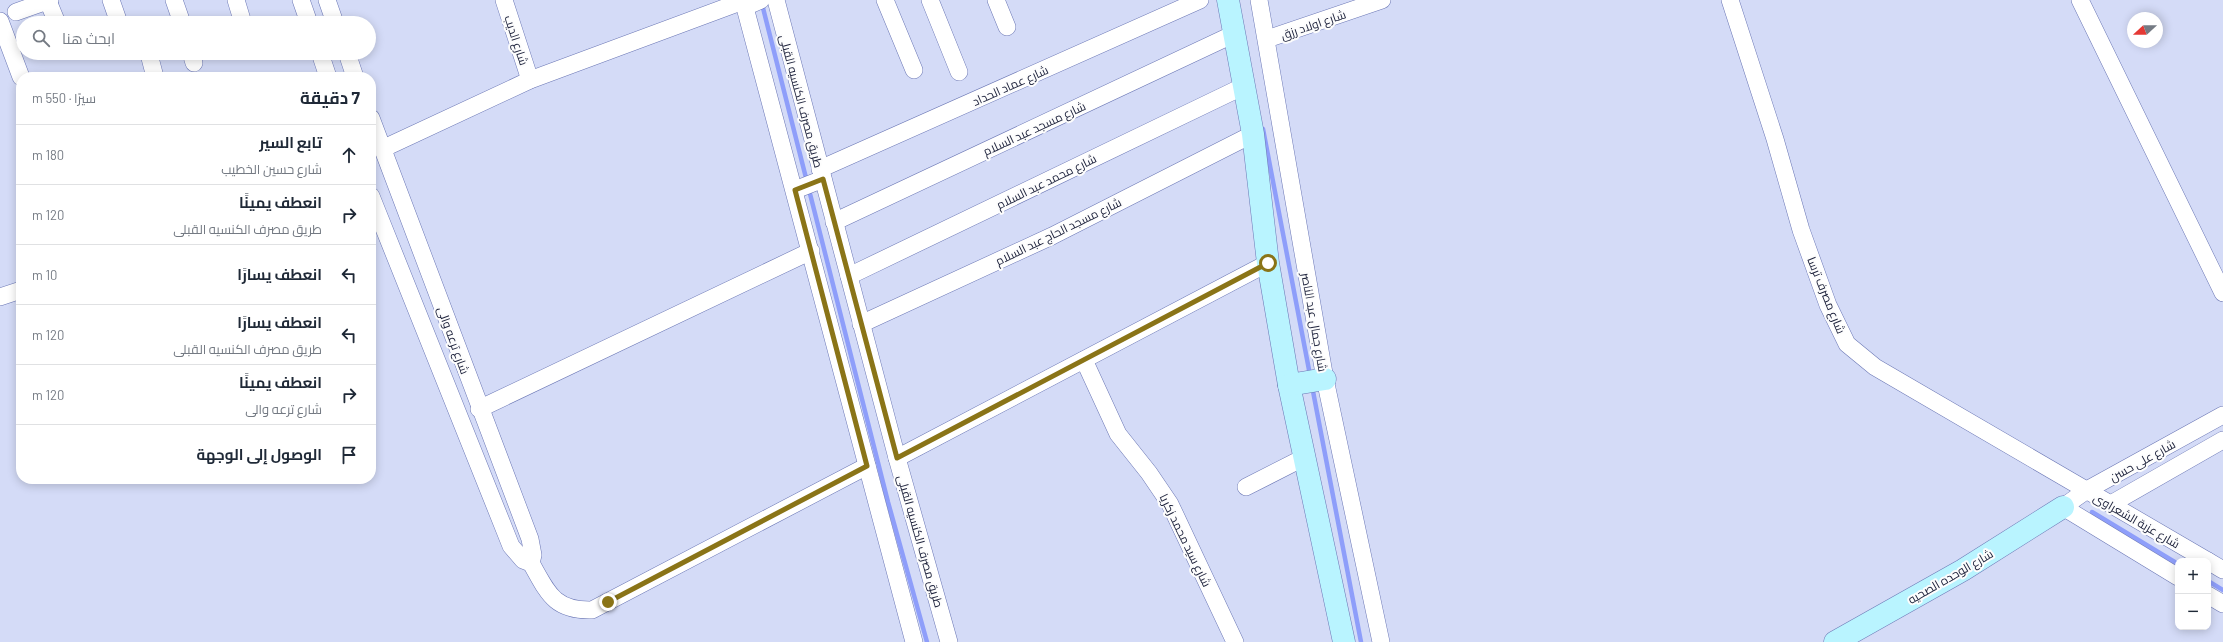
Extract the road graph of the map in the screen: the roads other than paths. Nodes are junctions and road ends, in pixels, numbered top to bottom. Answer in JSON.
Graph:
{"nodes":[{"id":1,"x":49,"y":0,"type":"edge"},
{"id":2,"x":111,"y":0,"type":"edge"},
{"id":3,"x":174,"y":0,"type":"edge"},
{"id":4,"x":236,"y":0,"type":"edge"},
{"id":5,"x":301,"y":0,"type":"edge"},
{"id":6,"x":327,"y":0,"type":"edge"},
{"id":7,"x":504,"y":0,"type":"edge"},
{"id":8,"x":761,"y":0,"type":"edge"},
{"id":9,"x":776,"y":0,"type":"edge"},
{"id":10,"x":885,"y":0,"type":"edge"},
{"id":11,"x":930,"y":0,"type":"edge"},
{"id":12,"x":996,"y":0,"type":"edge"},
{"id":13,"x":1200,"y":0,"type":"edge"},
{"id":14,"x":1228,"y":0,"type":"edge"},
{"id":15,"x":1259,"y":0,"type":"edge"},
{"id":16,"x":1382,"y":0,"type":"edge"},
{"id":17,"x":1730,"y":0,"type":"edge"},
{"id":18,"x":2080,"y":0,"type":"edge"},
{"id":19,"x":744,"y":3,"type":"edge"},
{"id":20,"x":16,"y":12,"type":"dead end"},
{"id":21,"x":55,"y":16,"type":"edge"},
{"id":22,"x":117,"y":16,"type":"edge"},
{"id":23,"x":180,"y":16,"type":"edge"},
{"id":24,"x":241,"y":16,"type":"edge"},
{"id":25,"x":307,"y":16,"type":"edge"},
{"id":26,"x":333,"y":16,"type":"edge"},
{"id":27,"x":0,"y":21,"type":"edge"},
{"id":28,"x":1007,"y":27,"type":"dead end"},
{"id":29,"x":1234,"y":34,"type":"junction"},
{"id":30,"x":1267,"y":40,"type":"junction"},
{"id":31,"x":151,"y":60,"type":"edge"},
{"id":32,"x":322,"y":60,"type":"edge"},
{"id":33,"x":349,"y":60,"type":"edge"},
{"id":34,"x":914,"y":70,"type":"dead end"},
{"id":35,"x":19,"y":72,"type":"edge"},
{"id":36,"x":154,"y":72,"type":"edge"},
{"id":37,"x":326,"y":72,"type":"edge"},
{"id":38,"x":354,"y":72,"type":"edge"},
{"id":39,"x":959,"y":72,"type":"dead end"},
{"id":40,"x":530,"y":80,"type":"junction"},
{"id":41,"x":1244,"y":86,"type":"junction"},
{"id":42,"x":376,"y":132,"type":"edge"},
{"id":43,"x":1253,"y":134,"type":"junction"},
{"id":44,"x":382,"y":148,"type":"junction"},
{"id":45,"x":822,"y":174,"type":"junction"},
{"id":46,"x":795,"y":190,"type":"junction"},
{"id":47,"x":376,"y":208,"type":"edge"},
{"id":48,"x":834,"y":222,"type":"junction"},
{"id":49,"x":811,"y":251,"type":"junction"},
{"id":50,"x":1268,"y":263,"type":"junction"},
{"id":51,"x":849,"y":276,"type":"junction"},
{"id":52,"x":16,"y":292,"type":"edge"},
{"id":53,"x":2223,"y":293,"type":"edge"},
{"id":54,"x":0,"y":297,"type":"edge"},
{"id":55,"x":861,"y":324,"type":"junction"},
{"id":56,"x":1084,"y":360,"type":"junction"},
{"id":57,"x":1322,"y":379,"type":"junction"},
{"id":58,"x":1293,"y":384,"type":"junction"},
{"id":59,"x":479,"y":409,"type":"junction"},
{"id":60,"x":2223,"y":415,"type":"edge"},
{"id":61,"x":2223,"y":440,"type":"edge"},
{"id":62,"x":1305,"y":457,"type":"junction"},
{"id":63,"x":897,"y":458,"type":"junction"},
{"id":64,"x":867,"y":466,"type":"junction"},
{"id":65,"x":1246,"y":487,"type":"dead end"},
{"id":66,"x":2088,"y":490,"type":"junction"},
{"id":67,"x":2111,"y":504,"type":"junction"},
{"id":68,"x":2063,"y":507,"type":"junction"},
{"id":69,"x":2203,"y":558,"type":"edge"},
{"id":70,"x":531,"y":563,"type":"junction"},
{"id":71,"x":2211,"y":563,"type":"edge"},
{"id":72,"x":2223,"y":570,"type":"edge"},
{"id":73,"x":2175,"y":575,"type":"edge"},
{"id":74,"x":2211,"y":597,"type":"edge"},
{"id":75,"x":2223,"y":604,"type":"edge"},
{"id":76,"x":914,"y":642,"type":"edge"},
{"id":77,"x":949,"y":642,"type":"edge"},
{"id":78,"x":1235,"y":642,"type":"edge"},
{"id":79,"x":1344,"y":642,"type":"edge"},
{"id":80,"x":1381,"y":642,"type":"edge"},
{"id":81,"x":1835,"y":642,"type":"edge"}],
"edges":[{"from":1,"to":20,"type":"street"},
{"from":1,"to":21,"type":"street"},
{"from":2,"to":22,"type":"street"},
{"from":3,"to":23,"type":"street"},
{"from":4,"to":24,"type":"street"},
{"from":5,"to":25,"type":"street"},
{"from":6,"to":26,"type":"street"},
{"from":7,"to":40,"type":"street","name":"شارع الديب"},
{"from":8,"to":19,"type":"street"},
{"from":9,"to":45,"type":"street","name":"طريق مصرف الكنسيه القبلى"},
{"from":10,"to":34,"type":"street"},
{"from":11,"to":39,"type":"street"},
{"from":12,"to":28,"type":"street"},
{"from":13,"to":45,"type":"street","name":"شارع عماد الحداد"},
{"from":14,"to":29,"type":"street"},
{"from":15,"to":30,"type":"street","name":"شارع جمال عبد الناصر"},
{"from":16,"to":30,"type":"street","name":"شارع اولاد رزق"},
{"from":17,"to":66,"type":"street","name":"شارع مصرف ترسا"},
{"from":18,"to":53,"type":"street"},
{"from":19,"to":40,"type":"street"},
{"from":19,"to":46,"type":"street"},
{"from":27,"to":35,"type":"street"},
{"from":29,"to":41,"type":"street"},
{"from":29,"to":48,"type":"street","name":"شارع مسجد عبد السلام"},
{"from":30,"to":57,"type":"street","name":"شارع جمال عبد الناصر"},
{"from":31,"to":36,"type":"street"},
{"from":32,"to":37,"type":"street"},
{"from":33,"to":38,"type":"street"},
{"from":40,"to":44,"type":"street"},
{"from":41,"to":43,"type":"street"},
{"from":41,"to":51,"type":"street","name":"شارع محمد عبد السلام"},
{"from":42,"to":44,"type":"street","name":"شارع ترعه والى"},
{"from":43,"to":50,"type":"street"},
{"from":43,"to":55,"type":"street","name":"شارع مسجد الحاج عبد السلام"},
{"from":44,"to":59,"type":"street","name":"شارع ترعه والى"},
{"from":45,"to":46,"type":"street","name":"شارع عماد الحداد"},
{"from":45,"to":48,"type":"street","name":"طريق مصرف الكنسيه القبلى"},
{"from":46,"to":49,"type":"street"},
{"from":47,"to":70,"type":"street","name":"شارع ترعه والى"},
{"from":48,"to":51,"type":"street","name":"طريق مصرف الكنسيه القبلى"},
{"from":49,"to":59,"type":"street"},
{"from":49,"to":64,"type":"street"},
{"from":50,"to":56,"type":"street"},
{"from":50,"to":58,"type":"street"},
{"from":51,"to":55,"type":"street","name":"طريق مصرف الكنسيه القبلى"},
{"from":52,"to":54,"type":"street"},
{"from":55,"to":63,"type":"street","name":"طريق مصرف الكنسيه القبلى"},
{"from":56,"to":63,"type":"street"},
{"from":56,"to":78,"type":"street","name":"شارع سيد محمد زكريا"},
{"from":57,"to":58,"type":"street"},
{"from":57,"to":80,"type":"street","name":"شارع جمال عبد الناصر"},
{"from":58,"to":62,"type":"street"},
{"from":59,"to":70,"type":"street","name":"شارع ترعه والى"},
{"from":60,"to":66,"type":"street","name":"شارع على حسن"},
{"from":61,"to":67,"type":"street","name":"شارع على حسن"},
{"from":62,"to":65,"type":"street"},
{"from":62,"to":79,"type":"street"},
{"from":63,"to":77,"type":"street","name":"طريق مصرف الكنسيه القبلى"},
{"from":64,"to":70,"type":"street","name":"شارع ترعه والى"},
{"from":64,"to":76,"type":"street"},
{"from":66,"to":67,"type":"street","name":"شارع عزبة الشعراوى"},
{"from":66,"to":68,"type":"street","name":"شارع على حسن"},
{"from":67,"to":69,"type":"street","name":"شارع عزبة الشعراوى"},
{"from":68,"to":73,"type":"street"},
{"from":68,"to":81,"type":"street","name":"شارع الوحده الصحيه"},
{"from":71,"to":72,"type":"street","name":"شارع عزبة الشعراوى"},
{"from":74,"to":75,"type":"street"}]}
